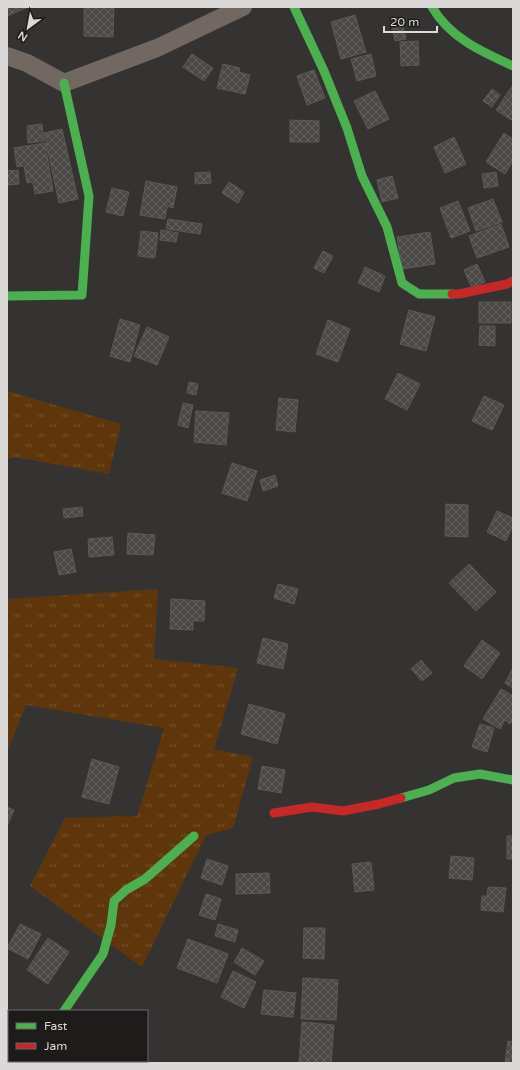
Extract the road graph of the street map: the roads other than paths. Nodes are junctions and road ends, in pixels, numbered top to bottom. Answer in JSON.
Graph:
{"nodes":[{"id":1,"x":243,"y":7,"type":"edge"},
{"id":2,"x":294,"y":7,"type":"edge"},
{"id":3,"x":432,"y":7,"type":"edge"},
{"id":4,"x":7,"y":56,"type":"edge"},
{"id":5,"x":513,"y":66,"type":"edge"},
{"id":6,"x":64,"y":83,"type":"junction"},
{"id":7,"x":513,"y":281,"type":"edge"},
{"id":8,"x":7,"y":296,"type":"edge"},
{"id":9,"x":513,"y":780,"type":"edge"},
{"id":10,"x":274,"y":813,"type":"dead end"},
{"id":11,"x":194,"y":836,"type":"dead end"},
{"id":12,"x":65,"y":1010,"type":"edge"}],
"edges":[{"from":1,"to":6,"type":"street"},
{"from":2,"to":7,"type":"street"},
{"from":3,"to":5,"type":"street"},
{"from":4,"to":6,"type":"street"},
{"from":6,"to":8,"type":"street"},
{"from":9,"to":10,"type":"street"},
{"from":11,"to":12,"type":"street"}]}
